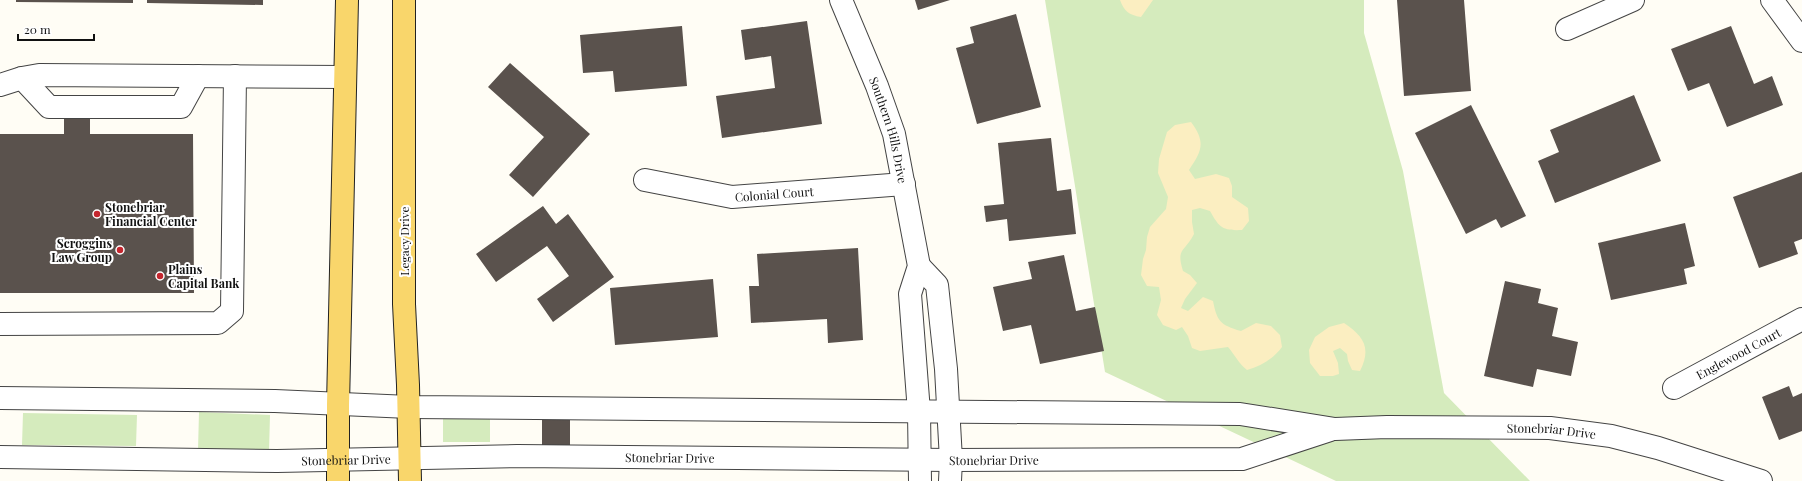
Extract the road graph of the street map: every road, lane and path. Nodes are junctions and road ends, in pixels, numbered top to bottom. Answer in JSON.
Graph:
{"nodes":[{"id":1,"x":347,"y":0,"type":"edge"},
{"id":2,"x":404,"y":0,"type":"edge"},
{"id":3,"x":841,"y":0,"type":"edge"},
{"id":4,"x":1633,"y":0,"type":"edge"},
{"id":5,"x":1772,"y":0,"type":"edge"},
{"id":6,"x":1567,"y":29,"type":"dead end"},
{"id":7,"x":1802,"y":41,"type":"edge"},
{"id":8,"x":198,"y":76,"type":"junction"},
{"id":9,"x":235,"y":76,"type":"junction"},
{"id":10,"x":345,"y":77,"type":"junction"},
{"id":11,"x":22,"y":78,"type":"junction"},
{"id":12,"x":0,"y":85,"type":"edge"},
{"id":13,"x":645,"y":180,"type":"dead end"},
{"id":14,"x":904,"y":184,"type":"junction"},
{"id":15,"x":920,"y":266,"type":"junction"},
{"id":16,"x":1802,"y":320,"type":"edge"},
{"id":17,"x":0,"y":324,"type":"edge"},
{"id":18,"x":1674,"y":388,"type":"dead end"},
{"id":19,"x":0,"y":398,"type":"edge"},
{"id":20,"x":338,"y":405,"type":"junction"},
{"id":21,"x":409,"y":407,"type":"junction"},
{"id":22,"x":919,"y":412,"type":"junction"},
{"id":23,"x":948,"y":412,"type":"junction"},
{"id":24,"x":1335,"y":429,"type":"junction"},
{"id":25,"x":0,"y":457,"type":"edge"},
{"id":26,"x":410,"y":457,"type":"junction"},
{"id":27,"x":338,"y":470,"type":"edge"},
{"id":28,"x":920,"y":470,"type":"edge"},
{"id":29,"x":951,"y":471,"type":"edge"},
{"id":30,"x":410,"y":481,"type":"edge"},
{"id":31,"x":1761,"y":481,"type":"edge"}],
"edges":[{"from":1,"to":10,"type":"main road"},
{"from":2,"to":21,"type":"main road","name":"Legacy Drive"},
{"from":3,"to":14,"type":"street","name":"Southern Hills Drive"},
{"from":4,"to":6,"type":"street"},
{"from":5,"to":7,"type":"street"},
{"from":8,"to":9,"type":"street"},
{"from":8,"to":11,"type":"street"},
{"from":8,"to":11,"type":"street"},
{"from":9,"to":10,"type":"street"},
{"from":9,"to":17,"type":"street"},
{"from":10,"to":20,"type":"main road"},
{"from":11,"to":12,"type":"street"},
{"from":13,"to":14,"type":"street","name":"Colonial Court"},
{"from":14,"to":15,"type":"street","name":"Southern Hills Drive"},
{"from":15,"to":22,"type":"street"},
{"from":15,"to":23,"type":"street"},
{"from":16,"to":18,"type":"street","name":"Englewood Court"},
{"from":19,"to":20,"type":"street","name":"Stonebriar Drive"},
{"from":20,"to":21,"type":"street","name":"Stonebriar Drive"},
{"from":20,"to":27,"type":"main road"},
{"from":21,"to":22,"type":"street","name":"Stonebriar Drive"},
{"from":21,"to":26,"type":"main road","name":"Legacy Drive"},
{"from":22,"to":23,"type":"street","name":"Stonebriar Drive"},
{"from":22,"to":28,"type":"street"},
{"from":23,"to":24,"type":"street","name":"Stonebriar Drive"},
{"from":23,"to":29,"type":"street"},
{"from":24,"to":29,"type":"street","name":"Stonebriar Drive"},
{"from":24,"to":31,"type":"street","name":"Stonebriar Drive"},
{"from":25,"to":27,"type":"street","name":"Stonebriar Drive"},
{"from":26,"to":27,"type":"street","name":"Stonebriar Drive"},
{"from":26,"to":28,"type":"street","name":"Stonebriar Drive"},
{"from":26,"to":30,"type":"main road","name":"Legacy Drive"},
{"from":28,"to":29,"type":"street","name":"Stonebriar Drive"}]}
